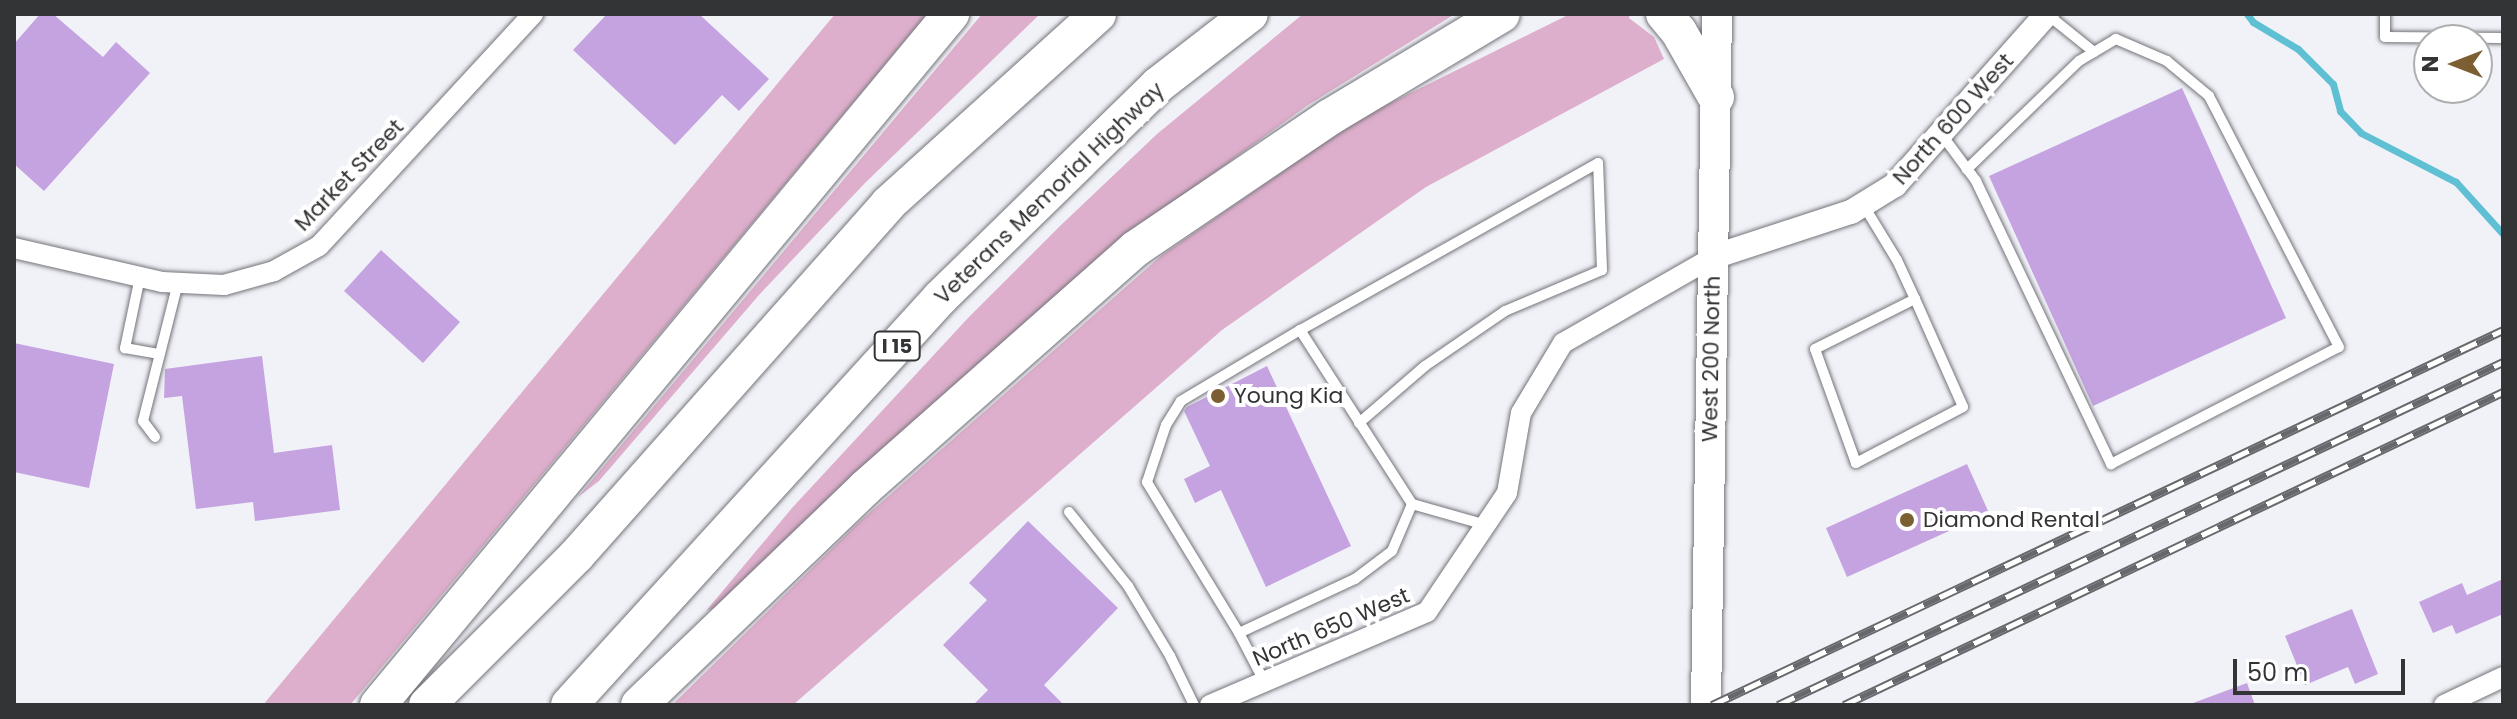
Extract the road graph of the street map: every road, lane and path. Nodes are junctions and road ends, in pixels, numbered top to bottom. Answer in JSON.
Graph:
{"nodes":[{"id":1,"x":533,"y":14,"type":"edge"},
{"id":2,"x":951,"y":14,"type":"edge"},
{"id":3,"x":1098,"y":14,"type":"edge"},
{"id":4,"x":1250,"y":14,"type":"edge"},
{"id":5,"x":1502,"y":14,"type":"edge"},
{"id":6,"x":1664,"y":14,"type":"edge"},
{"id":7,"x":1717,"y":14,"type":"edge"},
{"id":8,"x":2047,"y":14,"type":"edge"},
{"id":9,"x":2385,"y":14,"type":"edge"},
{"id":10,"x":2503,"y":38,"type":"edge"},
{"id":11,"x":2094,"y":52,"type":"junction"},
{"id":12,"x":1716,"y":97,"type":"junction"},
{"id":13,"x":1942,"y":135,"type":"junction"},
{"id":14,"x":1967,"y":169,"type":"junction"},
{"id":15,"x":1863,"y":204,"type":"junction"},
{"id":16,"x":14,"y":248,"type":"edge"},
{"id":17,"x":1713,"y":257,"type":"junction"},
{"id":18,"x":140,"y":277,"type":"junction"},
{"id":19,"x":178,"y":283,"type":"junction"},
{"id":20,"x":1915,"y":299,"type":"junction"},
{"id":21,"x":1300,"y":330,"type":"junction"},
{"id":22,"x":159,"y":354,"type":"junction"},
{"id":23,"x":1359,"y":423,"type":"junction"},
{"id":24,"x":155,"y":437,"type":"dead end"},
{"id":25,"x":1412,"y":504,"type":"junction"},
{"id":26,"x":1069,"y":512,"type":"dead end"},
{"id":27,"x":1486,"y":525,"type":"junction"},
{"id":28,"x":1239,"y":633,"type":"junction"},
{"id":29,"x":2503,"y":677,"type":"edge"},
{"id":30,"x":1264,"y":681,"type":"junction"},
{"id":31,"x":378,"y":705,"type":"edge"},
{"id":32,"x":427,"y":705,"type":"edge"},
{"id":33,"x":569,"y":705,"type":"edge"},
{"id":34,"x":639,"y":705,"type":"edge"},
{"id":35,"x":1194,"y":705,"type":"edge"},
{"id":36,"x":1210,"y":705,"type":"edge"},
{"id":37,"x":1706,"y":705,"type":"edge"},
{"id":38,"x":2444,"y":705,"type":"edge"}],
"edges":[{"from":1,"to":19,"type":"street","name":"Market Street"},
{"from":2,"to":31,"type":"highway"},
{"from":3,"to":32,"type":"highway"},
{"from":4,"to":33,"type":"highway","name":"Veterans Memorial Highway","number":"I 15"},
{"from":5,"to":34,"type":"highway"},
{"from":6,"to":12,"type":"highway"},
{"from":7,"to":12,"type":"main road","name":"West 200 North"},
{"from":8,"to":11,"type":"lane"},
{"from":8,"to":13,"type":"street","name":"North 600 West"},
{"from":9,"to":10,"type":"lane"},
{"from":11,"to":14,"type":"lane"},
{"from":11,"to":14,"type":"lane"},
{"from":12,"to":17,"type":"main road","name":"West 200 North"},
{"from":13,"to":14,"type":"lane"},
{"from":13,"to":15,"type":"street","name":"North 600 West"},
{"from":15,"to":17,"type":"street","name":"North 600 West"},
{"from":15,"to":20,"type":"lane"},
{"from":16,"to":18,"type":"street","name":"Market Street"},
{"from":17,"to":27,"type":"street","name":"North 650 West"},
{"from":17,"to":37,"type":"main road","name":"West 200 North"},
{"from":18,"to":19,"type":"street","name":"Market Street"},
{"from":18,"to":22,"type":"lane"},
{"from":19,"to":22,"type":"lane"},
{"from":20,"to":20,"type":"lane"},
{"from":21,"to":23,"type":"lane"},
{"from":21,"to":23,"type":"lane"},
{"from":21,"to":28,"type":"lane"},
{"from":22,"to":24,"type":"lane"},
{"from":23,"to":25,"type":"lane"},
{"from":25,"to":27,"type":"lane"},
{"from":25,"to":28,"type":"lane"},
{"from":26,"to":35,"type":"lane"},
{"from":27,"to":30,"type":"street","name":"North 650 West"},
{"from":28,"to":30,"type":"lane"},
{"from":29,"to":38,"type":"street"},
{"from":30,"to":36,"type":"street","name":"North 650 West"}]}
